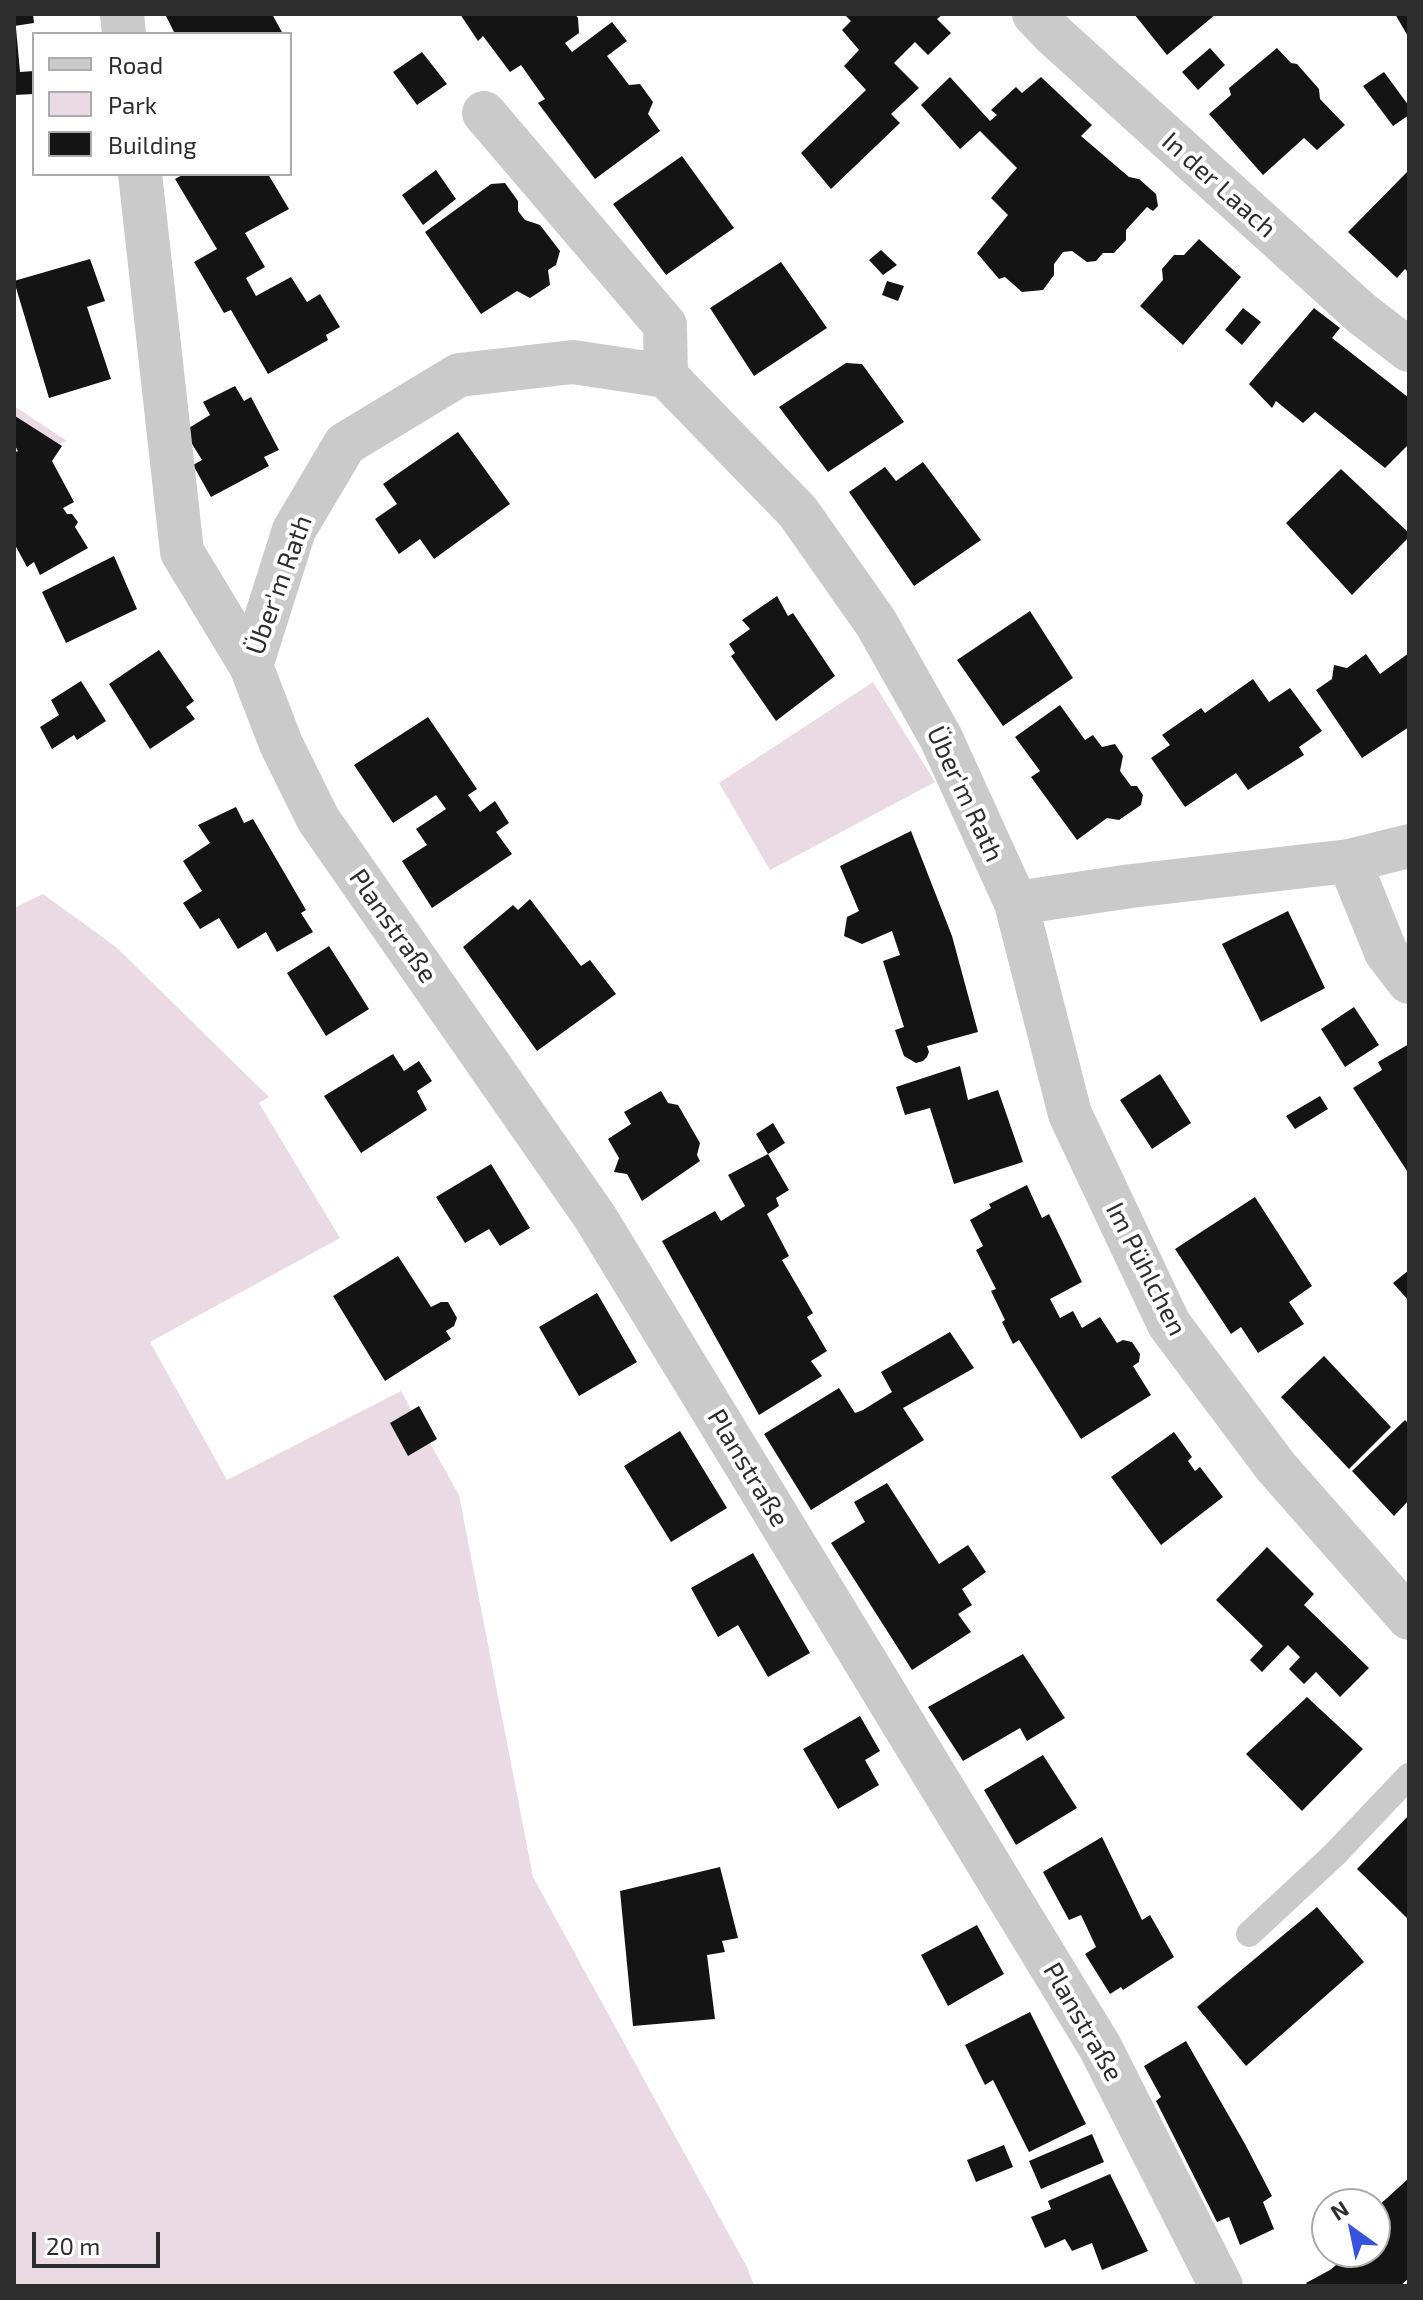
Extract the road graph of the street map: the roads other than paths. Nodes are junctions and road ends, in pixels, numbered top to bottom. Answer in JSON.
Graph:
{"nodes":[{"id":1,"x":1034,"y":14,"type":"edge"},
{"id":2,"x":484,"y":113,"type":"dead end"},
{"id":3,"x":140,"y":176,"type":"edge"},
{"id":4,"x":1409,"y":350,"type":"edge"},
{"id":5,"x":666,"y":376,"type":"junction"},
{"id":6,"x":251,"y":666,"type":"junction"},
{"id":7,"x":1409,"y":846,"type":"edge"},
{"id":8,"x":1349,"y":861,"type":"junction"},
{"id":9,"x":1016,"y":903,"type":"junction"},
{"id":10,"x":1409,"y":982,"type":"edge"},
{"id":11,"x":1409,"y":1618,"type":"edge"},
{"id":12,"x":1409,"y":1776,"type":"edge"},
{"id":13,"x":1249,"y":1934,"type":"dead end"},
{"id":14,"x":1221,"y":2286,"type":"edge"}],
"edges":[{"from":1,"to":4,"type":"street","name":"In der Laach"},
{"from":2,"to":5,"type":"street"},
{"from":3,"to":6,"type":"street","name":"Über'm Rath"},
{"from":5,"to":6,"type":"street","name":"Über'm Rath"},
{"from":5,"to":9,"type":"street","name":"Über'm Rath"},
{"from":6,"to":14,"type":"street","name":"Planstraße"},
{"from":7,"to":8,"type":"street"},
{"from":8,"to":9,"type":"street"},
{"from":8,"to":10,"type":"street"},
{"from":9,"to":11,"type":"street","name":"Im Pühlchen"},
{"from":12,"to":13,"type":"lane"}]}
